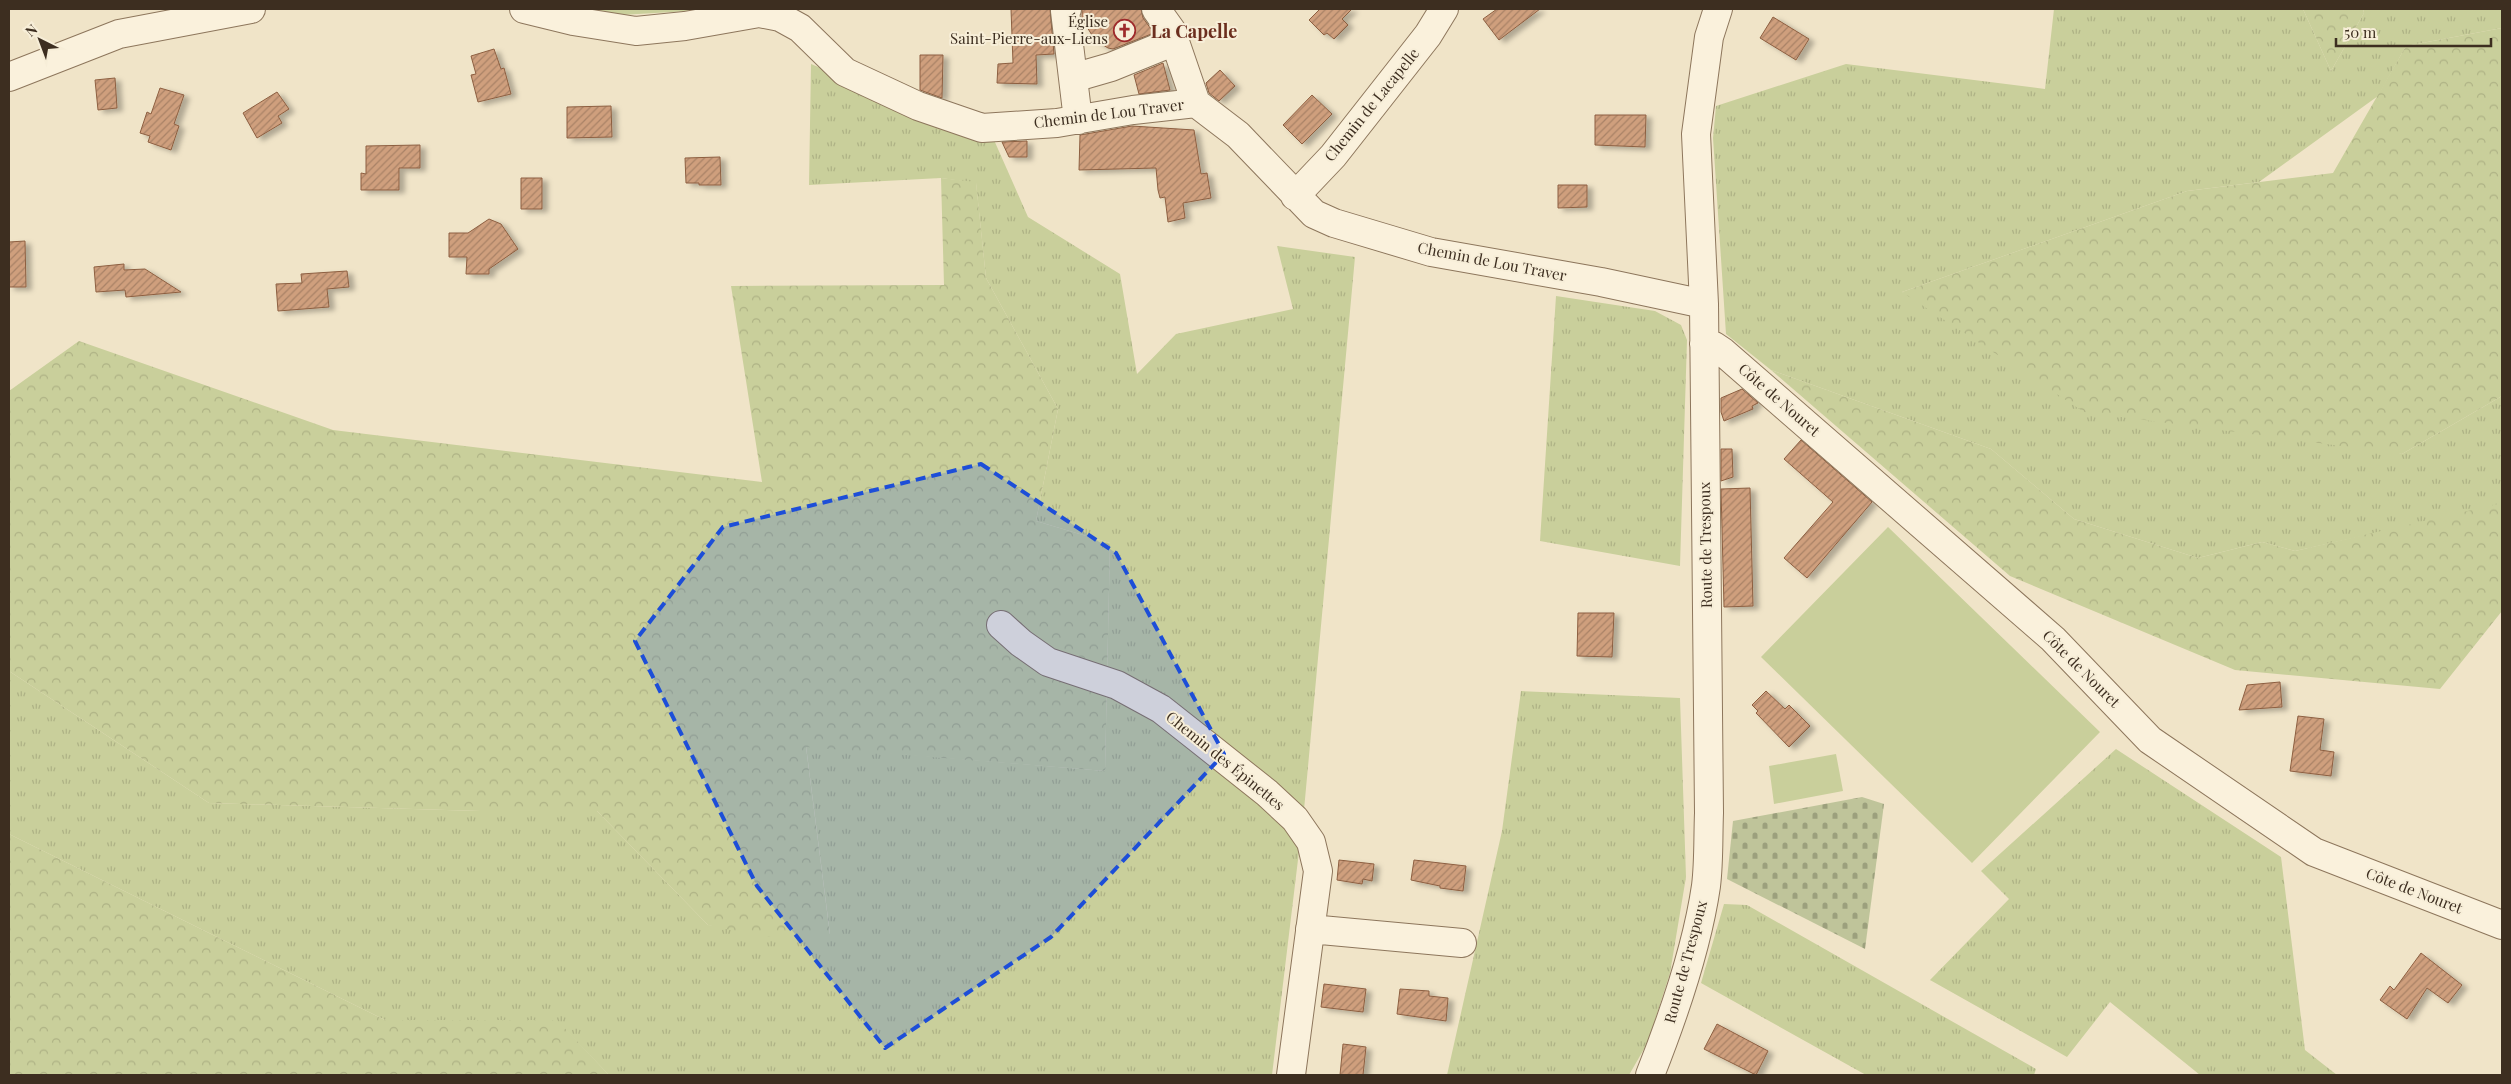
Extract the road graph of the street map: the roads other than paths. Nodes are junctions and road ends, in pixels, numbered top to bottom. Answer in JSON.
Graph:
{"nodes":[{"id":1,"x":250,"y":9,"type":"edge"},
{"id":2,"x":524,"y":9,"type":"edge"},
{"id":3,"x":1068,"y":9,"type":"edge"},
{"id":4,"x":1156,"y":9,"type":"edge"},
{"id":5,"x":1444,"y":9,"type":"edge"},
{"id":6,"x":1718,"y":9,"type":"edge"},
{"id":7,"x":1175,"y":41,"type":"junction"},
{"id":8,"x":9,"y":77,"type":"edge"},
{"id":9,"x":1073,"y":78,"type":"junction"},
{"id":10,"x":1196,"y":103,"type":"junction"},
{"id":11,"x":1078,"y":120,"type":"junction"},
{"id":12,"x":1295,"y":196,"type":"junction"},
{"id":13,"x":1704,"y":304,"type":"junction"},
{"id":14,"x":1704,"y":344,"type":"junction"},
{"id":15,"x":1002,"y":625,"type":"dead end"},
{"id":16,"x":2502,"y":925,"type":"edge"},
{"id":17,"x":1310,"y":929,"type":"junction"},
{"id":18,"x":1462,"y":943,"type":"dead end"},
{"id":19,"x":1291,"y":1075,"type":"edge"},
{"id":20,"x":1650,"y":1075,"type":"edge"}],
"edges":[{"from":1,"to":8,"type":"street"},
{"from":2,"to":11,"type":"street","name":"Chemin de Lou Traver"},
{"from":3,"to":9,"type":"street"},
{"from":4,"to":7,"type":"street"},
{"from":5,"to":12,"type":"street","name":"Chemin de Lacapelle"},
{"from":6,"to":13,"type":"street","name":"Route de Trespoux"},
{"from":7,"to":9,"type":"street"},
{"from":7,"to":10,"type":"street"},
{"from":9,"to":11,"type":"street"},
{"from":10,"to":11,"type":"street","name":"Chemin de Lou Traver"},
{"from":10,"to":12,"type":"street","name":"Chemin de Lou Traver"},
{"from":12,"to":13,"type":"street","name":"Chemin de Lou Traver"},
{"from":13,"to":14,"type":"street","name":"Route de Trespoux"},
{"from":14,"to":16,"type":"street","name":"Côte de Nouret"},
{"from":14,"to":20,"type":"street","name":"Route de Trespoux"},
{"from":15,"to":17,"type":"street","name":"Chemin des Épinettes"},
{"from":17,"to":18,"type":"street"},
{"from":17,"to":19,"type":"street","name":"Chemin des Épinettes"}]}
